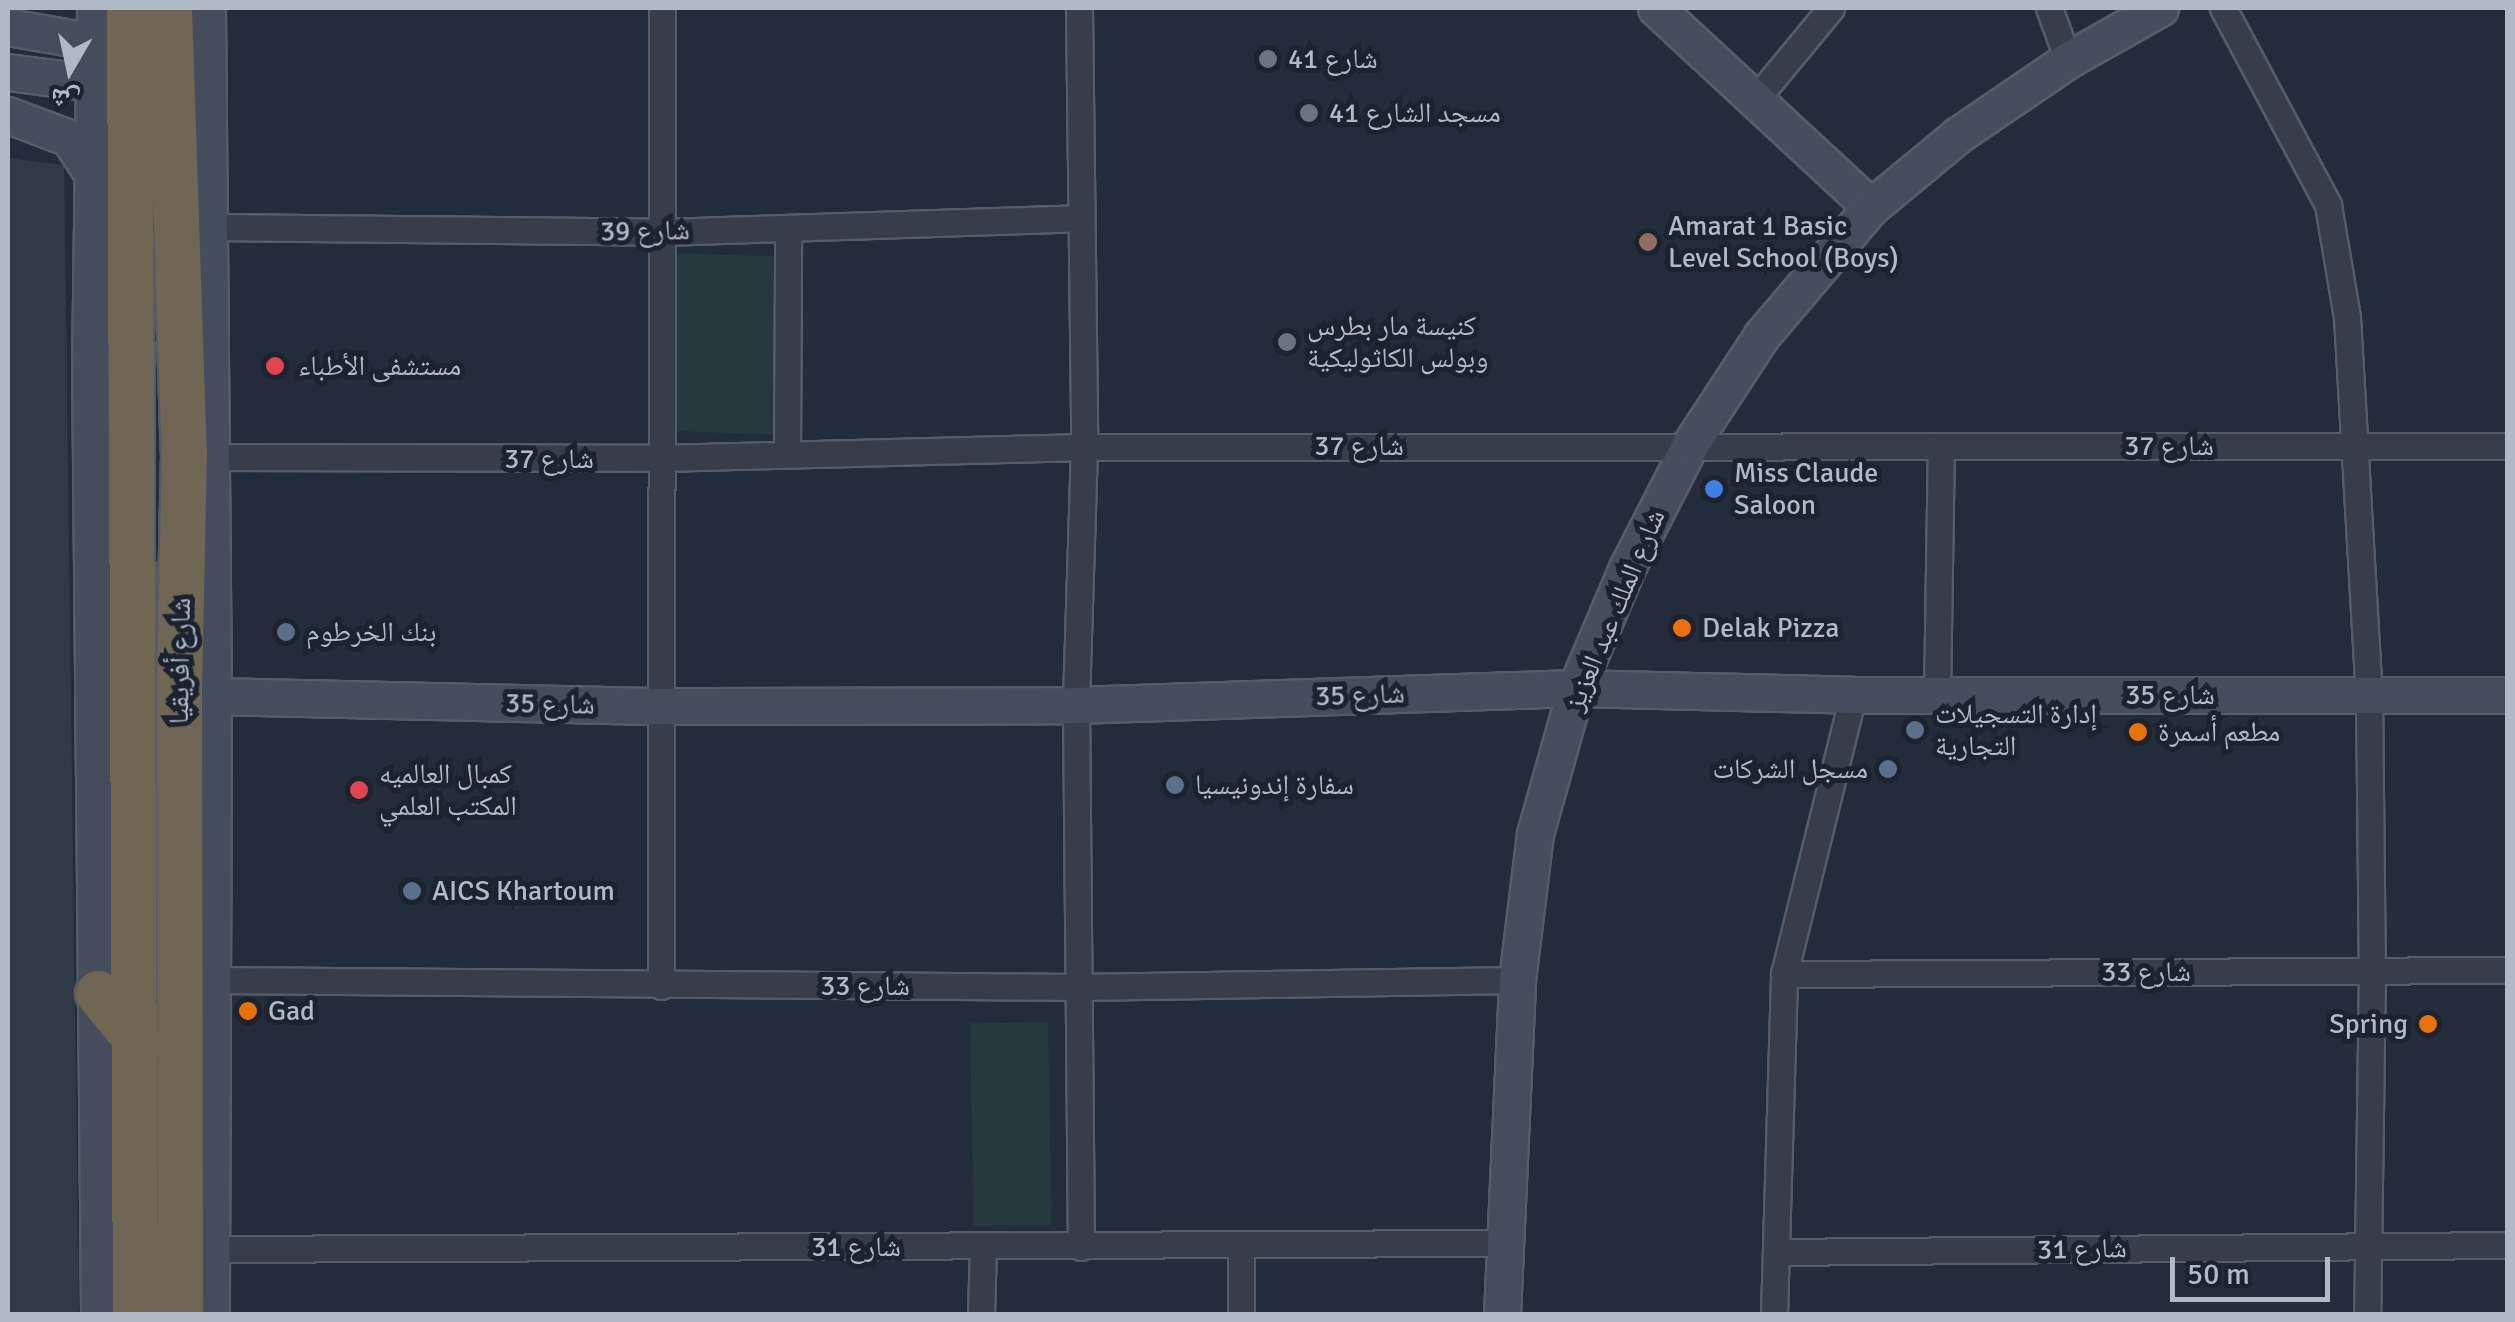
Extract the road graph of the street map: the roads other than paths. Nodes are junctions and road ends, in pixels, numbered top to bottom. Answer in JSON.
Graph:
{"nodes":[{"id":1,"x":96,"y":8,"type":"edge"},
{"id":2,"x":207,"y":8,"type":"edge"},
{"id":3,"x":662,"y":8,"type":"edge"},
{"id":4,"x":1079,"y":8,"type":"edge"},
{"id":5,"x":1656,"y":8,"type":"edge"},
{"id":6,"x":1831,"y":8,"type":"edge"},
{"id":7,"x":2049,"y":8,"type":"edge"},
{"id":8,"x":2160,"y":8,"type":"edge"},
{"id":9,"x":2223,"y":8,"type":"edge"},
{"id":10,"x":8,"y":27,"type":"edge"},
{"id":11,"x":136,"y":52,"type":"edge"},
{"id":12,"x":2068,"y":60,"type":"junction"},
{"id":13,"x":8,"y":72,"type":"edge"},
{"id":14,"x":1755,"y":100,"type":"junction"},
{"id":15,"x":8,"y":115,"type":"edge"},
{"id":16,"x":91,"y":172,"type":"junction"},
{"id":17,"x":1871,"y":207,"type":"junction"},
{"id":18,"x":1079,"y":218,"type":"junction"},
{"id":19,"x":210,"y":227,"type":"junction"},
{"id":20,"x":788,"y":228,"type":"junction"},
{"id":21,"x":662,"y":232,"type":"junction"},
{"id":22,"x":1690,"y":445,"type":"junction"},
{"id":23,"x":1942,"y":446,"type":"junction"},
{"id":24,"x":2354,"y":446,"type":"junction"},
{"id":25,"x":2508,"y":446,"type":"edge"},
{"id":26,"x":1084,"y":447,"type":"junction"},
{"id":27,"x":787,"y":454,"type":"junction"},
{"id":28,"x":211,"y":457,"type":"junction"},
{"id":29,"x":661,"y":458,"type":"junction"},
{"id":30,"x":1576,"y":688,"type":"junction"},
{"id":31,"x":2368,"y":694,"type":"junction"},
{"id":32,"x":1853,"y":695,"type":"junction"},
{"id":33,"x":2508,"y":695,"type":"edge"},
{"id":34,"x":213,"y":696,"type":"junction"},
{"id":35,"x":1937,"y":696,"type":"junction"},
{"id":36,"x":1076,"y":704,"type":"junction"},
{"id":37,"x":662,"y":706,"type":"junction"},
{"id":38,"x":2508,"y":970,"type":"edge"},
{"id":39,"x":2372,"y":971,"type":"junction"},
{"id":40,"x":1784,"y":974,"type":"junction"},
{"id":41,"x":213,"y":980,"type":"junction"},
{"id":42,"x":1517,"y":980,"type":"junction"},
{"id":43,"x":661,"y":986,"type":"junction"},
{"id":44,"x":1078,"y":987,"type":"junction"},
{"id":45,"x":98,"y":993,"type":"junction"},
{"id":46,"x":136,"y":1041,"type":"junction"},
{"id":47,"x":178,"y":1144,"type":"junction"},
{"id":48,"x":211,"y":1228,"type":"junction"},
{"id":49,"x":1502,"y":1243,"type":"junction"},
{"id":50,"x":2367,"y":1246,"type":"junction"},
{"id":51,"x":2508,"y":1246,"type":"edge"},
{"id":52,"x":983,"y":1247,"type":"junction"},
{"id":53,"x":1081,"y":1247,"type":"junction"},
{"id":54,"x":1241,"y":1247,"type":"junction"},
{"id":55,"x":1776,"y":1252,"type":"junction"},
{"id":56,"x":99,"y":1314,"type":"edge"},
{"id":57,"x":136,"y":1314,"type":"edge"},
{"id":58,"x":180,"y":1314,"type":"edge"},
{"id":59,"x":211,"y":1314,"type":"edge"},
{"id":60,"x":981,"y":1314,"type":"edge"},
{"id":61,"x":1242,"y":1314,"type":"edge"},
{"id":62,"x":1502,"y":1314,"type":"edge"},
{"id":63,"x":1774,"y":1314,"type":"edge"},
{"id":64,"x":2367,"y":1314,"type":"edge"}],
"edges":[{"from":1,"to":11,"type":"street","name":"شارع أفريقيا"},
{"from":2,"to":19,"type":"street","name":"شارع أفريقيا"},
{"from":3,"to":21,"type":"street"},
{"from":4,"to":18,"type":"street"},
{"from":5,"to":14,"type":"street"},
{"from":6,"to":14,"type":"street"},
{"from":7,"to":12,"type":"street"},
{"from":8,"to":12,"type":"street","name":"شارع الملك عبد العزيز"},
{"from":9,"to":24,"type":"street"},
{"from":10,"to":11,"type":"street"},
{"from":11,"to":13,"type":"street"},
{"from":11,"to":16,"type":"street","name":"شارع أفريقيا"},
{"from":11,"to":46,"type":"highway","name":"شارع أفريقيا"},
{"from":11,"to":47,"type":"highway","name":"شارع أفريقيا"},
{"from":12,"to":17,"type":"street","name":"شارع الملك عبد العزيز"},
{"from":14,"to":17,"type":"street"},
{"from":15,"to":16,"type":"street"},
{"from":16,"to":45,"type":"street","name":"شارع أفريقيا"},
{"from":17,"to":22,"type":"street","name":"شارع الملك عبد العزيز"},
{"from":18,"to":20,"type":"street","name":"شارع 39"},
{"from":18,"to":26,"type":"street"},
{"from":19,"to":21,"type":"street","name":"شارع 39"},
{"from":19,"to":28,"type":"street","name":"شارع أفريقيا"},
{"from":20,"to":21,"type":"street","name":"شارع 39"},
{"from":20,"to":27,"type":"street"},
{"from":21,"to":29,"type":"street"},
{"from":22,"to":23,"type":"street","name":"شارع 37"},
{"from":22,"to":26,"type":"street","name":"شارع 37"},
{"from":22,"to":30,"type":"street","name":"شارع الملك عبد العزيز"},
{"from":23,"to":24,"type":"street","name":"شارع 37"},
{"from":23,"to":35,"type":"street"},
{"from":24,"to":25,"type":"street","name":"شارع 37"},
{"from":24,"to":31,"type":"street"},
{"from":26,"to":27,"type":"street","name":"شارع 37"},
{"from":26,"to":36,"type":"street"},
{"from":27,"to":29,"type":"street","name":"شارع 37"},
{"from":28,"to":29,"type":"street","name":"شارع 37"},
{"from":28,"to":34,"type":"street","name":"شارع أفريقيا"},
{"from":29,"to":37,"type":"street"},
{"from":30,"to":32,"type":"street","name":"شارع 35"},
{"from":30,"to":36,"type":"street","name":"شارع 35"},
{"from":30,"to":42,"type":"street","name":"شارع الملك عبد العزيز"},
{"from":31,"to":33,"type":"street","name":"شارع 35"},
{"from":31,"to":35,"type":"street","name":"شارع 35"},
{"from":31,"to":39,"type":"street"},
{"from":32,"to":35,"type":"street","name":"شارع 35"},
{"from":32,"to":40,"type":"street"},
{"from":34,"to":37,"type":"street","name":"شارع 35"},
{"from":34,"to":41,"type":"street","name":"شارع أفريقيا"},
{"from":36,"to":37,"type":"street","name":"شارع 35"},
{"from":36,"to":44,"type":"street"},
{"from":37,"to":43,"type":"street"},
{"from":38,"to":39,"type":"street","name":"شارع 33"},
{"from":39,"to":40,"type":"street","name":"شارع 33"},
{"from":39,"to":50,"type":"street"},
{"from":40,"to":55,"type":"street"},
{"from":41,"to":43,"type":"street","name":"شارع 33"},
{"from":41,"to":48,"type":"street","name":"شارع أفريقيا"},
{"from":42,"to":44,"type":"street","name":"شارع 33"},
{"from":42,"to":49,"type":"street","name":"شارع الملك عبد العزيز"},
{"from":43,"to":44,"type":"street","name":"شارع 33"},
{"from":44,"to":53,"type":"street"},
{"from":45,"to":46,"type":"highway"},
{"from":45,"to":56,"type":"street","name":"شارع أفريقيا"},
{"from":46,"to":57,"type":"highway","name":"شارع أفريقيا"},
{"from":47,"to":48,"type":"highway"},
{"from":47,"to":58,"type":"highway","name":"شارع أفريقيا"},
{"from":48,"to":52,"type":"street","name":"شارع 31"},
{"from":48,"to":59,"type":"street","name":"شارع أفريقيا"},
{"from":49,"to":54,"type":"street","name":"شارع 31"},
{"from":49,"to":62,"type":"street","name":"شارع الملك عبد العزيز"},
{"from":50,"to":51,"type":"street","name":"شارع 31"},
{"from":50,"to":55,"type":"street","name":"شارع 31"},
{"from":50,"to":64,"type":"street"},
{"from":52,"to":53,"type":"street","name":"شارع 31"},
{"from":52,"to":60,"type":"street"},
{"from":53,"to":54,"type":"street","name":"شارع 31"},
{"from":54,"to":61,"type":"street"},
{"from":55,"to":63,"type":"street"}]}
